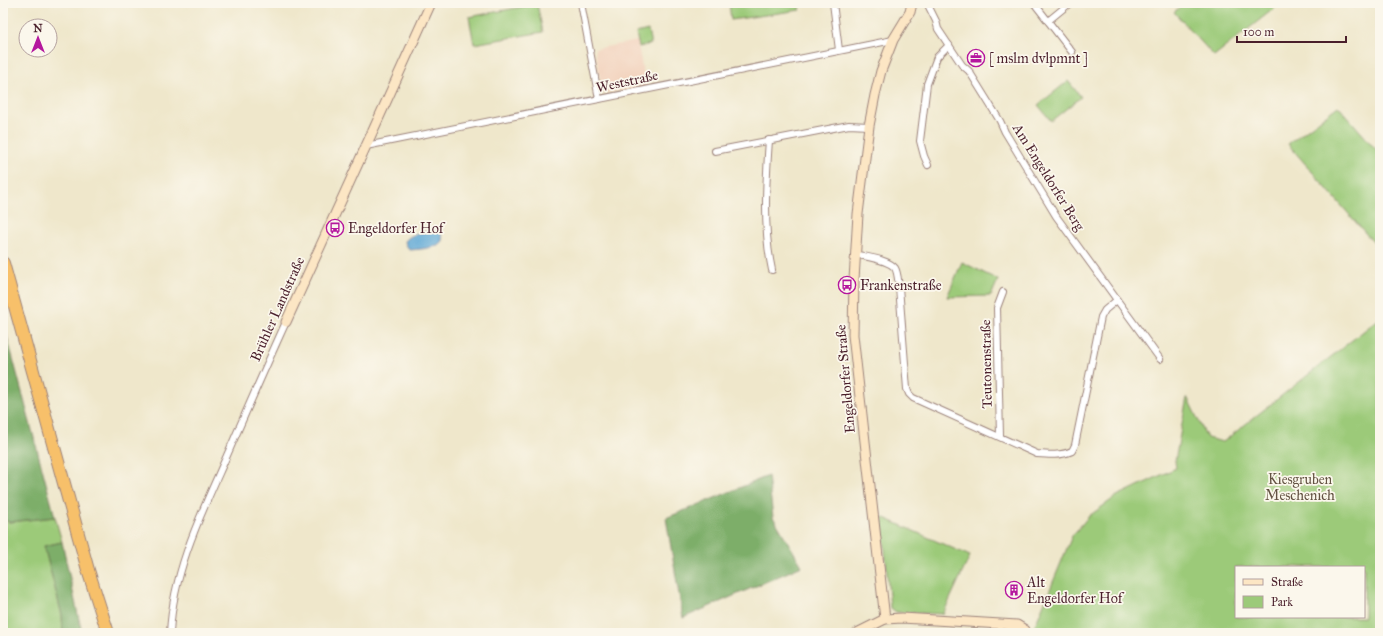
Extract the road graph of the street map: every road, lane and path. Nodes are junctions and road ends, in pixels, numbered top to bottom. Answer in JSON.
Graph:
{"nodes":[{"id":1,"x":431,"y":3,"type":"edge"},
{"id":2,"x":581,"y":3,"type":"edge"},
{"id":3,"x":833,"y":3,"type":"edge"},
{"id":4,"x":912,"y":3,"type":"edge"},
{"id":5,"x":927,"y":3,"type":"edge"},
{"id":6,"x":1034,"y":3,"type":"edge"},
{"id":7,"x":1070,"y":3,"type":"edge"},
{"id":8,"x":1048,"y":21,"type":"junction"},
{"id":9,"x":893,"y":40,"type":"junction"},
{"id":10,"x":949,"y":45,"type":"junction"},
{"id":11,"x":839,"y":50,"type":"junction"},
{"id":12,"x":1072,"y":52,"type":"dead end"},
{"id":13,"x":599,"y":99,"type":"junction"},
{"id":14,"x":869,"y":126,"type":"junction"},
{"id":15,"x":769,"y":140,"type":"junction"},
{"id":16,"x":366,"y":146,"type":"junction"},
{"id":17,"x":715,"y":151,"type":"dead end"},
{"id":18,"x":928,"y":165,"type":"dead end"},
{"id":19,"x":855,"y":254,"type":"junction"},
{"id":20,"x":3,"y":263,"type":"edge"},
{"id":21,"x":772,"y":270,"type":"dead end"},
{"id":22,"x":1004,"y":292,"type":"dead end"},
{"id":23,"x":1117,"y":300,"type":"junction"},
{"id":24,"x":286,"y":322,"type":"joint"},
{"id":25,"x":1160,"y":359,"type":"dead end"},
{"id":26,"x":1000,"y":436,"type":"junction"},
{"id":27,"x":885,"y":619,"type":"junction"},
{"id":28,"x":1025,"y":631,"type":"edge"},
{"id":29,"x":108,"y":633,"type":"edge"},
{"id":30,"x":170,"y":633,"type":"edge"},
{"id":31,"x":856,"y":633,"type":"edge"}],
"edges":[{"from":1,"to":16,"type":"street","name":"Brühler Landstraße"},
{"from":2,"to":13,"type":"street"},
{"from":3,"to":11,"type":"street"},
{"from":4,"to":9,"type":"street","name":"Engeldorfer Straße"},
{"from":5,"to":10,"type":"street","name":"Am Engeldorfer Berg"},
{"from":6,"to":8,"type":"street"},
{"from":7,"to":8,"type":"street"},
{"from":8,"to":12,"type":"street"},
{"from":9,"to":11,"type":"street","name":"Weststraße"},
{"from":9,"to":14,"type":"street","name":"Engeldorfer Straße"},
{"from":10,"to":18,"type":"street"},
{"from":10,"to":23,"type":"street","name":"Am Engeldorfer Berg"},
{"from":11,"to":13,"type":"street","name":"Weststraße"},
{"from":13,"to":16,"type":"street","name":"Weststraße"},
{"from":14,"to":15,"type":"street"},
{"from":14,"to":19,"type":"street","name":"Engeldorfer Straße"},
{"from":15,"to":17,"type":"street"},
{"from":15,"to":21,"type":"street"},
{"from":16,"to":24,"type":"street","name":"Brühler Landstraße"},
{"from":19,"to":26,"type":"street"},
{"from":19,"to":27,"type":"street","name":"Engeldorfer Straße"},
{"from":20,"to":29,"type":"highway"},
{"from":22,"to":26,"type":"street","name":"Teutonenstraße"},
{"from":23,"to":25,"type":"street","name":"Am Engeldorfer Berg"},
{"from":23,"to":26,"type":"street"},
{"from":24,"to":30,"type":"street","name":"Brühler Landstraße"},
{"from":27,"to":28,"type":"street"},
{"from":27,"to":31,"type":"street"}]}
